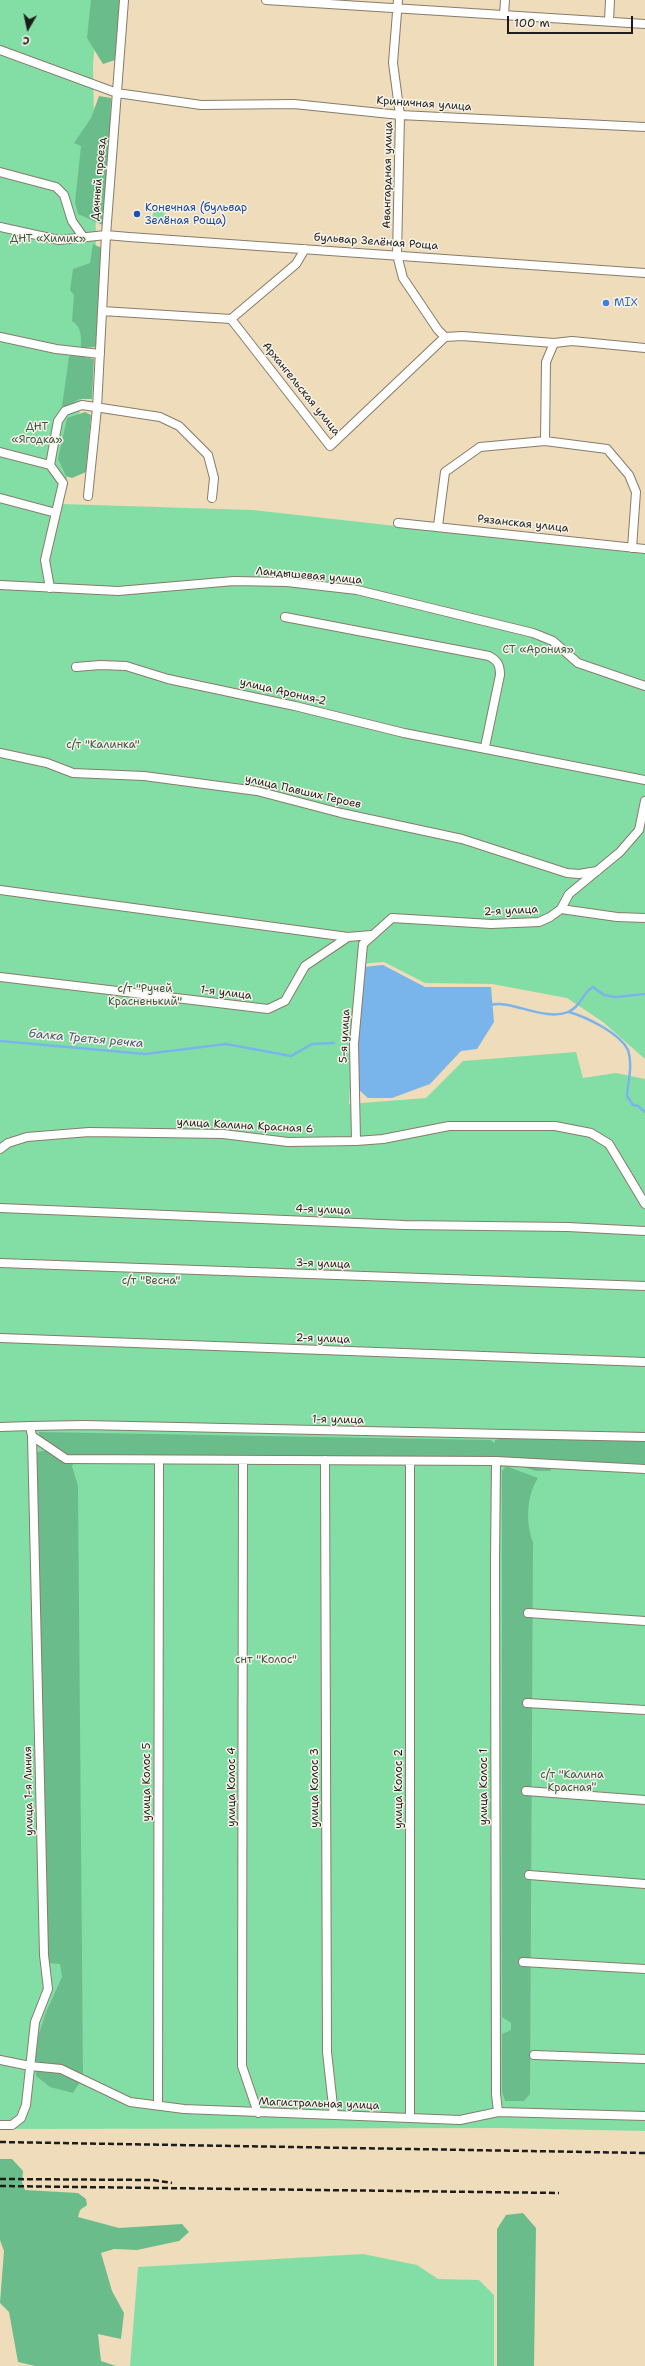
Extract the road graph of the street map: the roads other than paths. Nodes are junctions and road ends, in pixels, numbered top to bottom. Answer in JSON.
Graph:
{"nodes":[{"id":1,"x":124,"y":0,"type":"edge"},
{"id":2,"x":266,"y":0,"type":"edge"},
{"id":3,"x":398,"y":0,"type":"edge"},
{"id":4,"x":505,"y":0,"type":"edge"},
{"id":5,"x":610,"y":0,"type":"edge"},
{"id":6,"x":295,"y":1,"type":"edge"},
{"id":7,"x":398,"y":9,"type":"junction"},
{"id":8,"x":504,"y":15,"type":"junction"},
{"id":9,"x":609,"y":21,"type":"junction"},
{"id":10,"x":645,"y":24,"type":"edge"},
{"id":11,"x":0,"y":50,"type":"edge"},
{"id":12,"x":117,"y":93,"type":"junction"},
{"id":13,"x":400,"y":115,"type":"junction"},
{"id":14,"x":645,"y":127,"type":"edge"},
{"id":15,"x":0,"y":172,"type":"edge"},
{"id":16,"x":0,"y":227,"type":"edge"},
{"id":17,"x":106,"y":236,"type":"junction"},
{"id":18,"x":84,"y":238,"type":"junction"},
{"id":19,"x":305,"y":249,"type":"junction"},
{"id":20,"x":397,"y":255,"type":"junction"},
{"id":21,"x":645,"y":273,"type":"edge"},
{"id":22,"x":102,"y":312,"type":"junction"},
{"id":23,"x":231,"y":319,"type":"junction"},
{"id":24,"x":445,"y":336,"type":"junction"},
{"id":25,"x":0,"y":337,"type":"edge"},
{"id":26,"x":554,"y":343,"type":"junction"},
{"id":27,"x":645,"y":348,"type":"edge"},
{"id":28,"x":100,"y":354,"type":"junction"},
{"id":29,"x":97,"y":408,"type":"junction"},
{"id":30,"x":545,"y":441,"type":"junction"},
{"id":31,"x":0,"y":452,"type":"edge"},
{"id":32,"x":50,"y":465,"type":"junction"},
{"id":33,"x":88,"y":496,"type":"dead end"},
{"id":34,"x":0,"y":498,"type":"edge"},
{"id":35,"x":212,"y":498,"type":"dead end"},
{"id":36,"x":56,"y":513,"type":"junction"},
{"id":37,"x":398,"y":522,"type":"dead end"},
{"id":38,"x":438,"y":526,"type":"junction"},
{"id":39,"x":632,"y":548,"type":"junction"},
{"id":40,"x":645,"y":549,"type":"edge"},
{"id":41,"x":0,"y":585,"type":"edge"},
{"id":42,"x":50,"y":588,"type":"junction"},
{"id":43,"x":285,"y":617,"type":"dead end"},
{"id":44,"x":76,"y":667,"type":"dead end"},
{"id":45,"x":645,"y":686,"type":"edge"},
{"id":46,"x":485,"y":747,"type":"junction"},
{"id":47,"x":0,"y":753,"type":"edge"},
{"id":48,"x":645,"y":780,"type":"edge"},
{"id":49,"x":645,"y":801,"type":"edge"},
{"id":50,"x":597,"y":871,"type":"junction"},
{"id":51,"x":0,"y":890,"type":"edge"},
{"id":52,"x":561,"y":909,"type":"junction"},
{"id":53,"x":645,"y":918,"type":"edge"},
{"id":54,"x":371,"y":935,"type":"junction"},
{"id":55,"x":348,"y":937,"type":"junction"},
{"id":56,"x":0,"y":977,"type":"edge"},
{"id":57,"x":356,"y":1141,"type":"junction"},
{"id":58,"x":0,"y":1149,"type":"edge"},
{"id":59,"x":645,"y":1204,"type":"edge"},
{"id":60,"x":0,"y":1208,"type":"edge"},
{"id":61,"x":645,"y":1231,"type":"edge"},
{"id":62,"x":0,"y":1263,"type":"edge"},
{"id":63,"x":645,"y":1286,"type":"edge"},
{"id":64,"x":0,"y":1338,"type":"edge"},
{"id":65,"x":645,"y":1362,"type":"edge"},
{"id":66,"x":30,"y":1426,"type":"junction"},
{"id":67,"x":0,"y":1427,"type":"edge"},
{"id":68,"x":32,"y":1436,"type":"junction"},
{"id":69,"x":645,"y":1437,"type":"edge"},
{"id":70,"x":159,"y":1460,"type":"junction"},
{"id":71,"x":243,"y":1460,"type":"junction"},
{"id":72,"x":325,"y":1460,"type":"junction"},
{"id":73,"x":410,"y":1461,"type":"junction"},
{"id":74,"x":496,"y":1461,"type":"junction"},
{"id":75,"x":645,"y":1469,"type":"edge"},
{"id":76,"x":528,"y":1613,"type":"dead end"},
{"id":77,"x":645,"y":1621,"type":"edge"},
{"id":78,"x":527,"y":1703,"type":"dead end"},
{"id":79,"x":645,"y":1710,"type":"edge"},
{"id":80,"x":526,"y":1792,"type":"dead end"},
{"id":81,"x":645,"y":1800,"type":"edge"},
{"id":82,"x":528,"y":1875,"type":"dead end"},
{"id":83,"x":645,"y":1884,"type":"edge"},
{"id":84,"x":523,"y":1962,"type":"dead end"},
{"id":85,"x":645,"y":1969,"type":"edge"},
{"id":86,"x":534,"y":2055,"type":"dead end"},
{"id":87,"x":645,"y":2059,"type":"edge"},
{"id":88,"x":0,"y":2060,"type":"edge"},
{"id":89,"x":30,"y":2066,"type":"junction"},
{"id":90,"x":158,"y":2105,"type":"junction"},
{"id":91,"x":498,"y":2112,"type":"junction"},
{"id":92,"x":258,"y":2113,"type":"junction"},
{"id":93,"x":334,"y":2115,"type":"junction"},
{"id":94,"x":645,"y":2116,"type":"edge"},
{"id":95,"x":410,"y":2118,"type":"junction"},
{"id":96,"x":0,"y":2125,"type":"edge"}],
"edges":[{"from":1,"to":12,"type":"street","name":"Дачный проезд"},
{"from":2,"to":6,"type":"street"},
{"from":3,"to":7,"type":"street","name":"Авангардная улица"},
{"from":4,"to":8,"type":"street"},
{"from":5,"to":9,"type":"street"},
{"from":6,"to":7,"type":"street"},
{"from":7,"to":8,"type":"street"},
{"from":7,"to":13,"type":"street","name":"Авангардная улица"},
{"from":8,"to":9,"type":"street"},
{"from":9,"to":10,"type":"street"},
{"from":11,"to":12,"type":"street","name":"Криничная улица"},
{"from":12,"to":13,"type":"street","name":"Криничная улица"},
{"from":12,"to":17,"type":"street","name":"Дачный проезд"},
{"from":13,"to":14,"type":"street","name":"Криничная улица"},
{"from":13,"to":20,"type":"street","name":"Авангардная улица"},
{"from":15,"to":18,"type":"street"},
{"from":16,"to":18,"type":"street"},
{"from":17,"to":18,"type":"street"},
{"from":17,"to":19,"type":"street","name":"бульвар Зелёная Роща"},
{"from":17,"to":22,"type":"street","name":"Дачный проезд"},
{"from":19,"to":20,"type":"street","name":"бульвар Зелёная Роща"},
{"from":19,"to":23,"type":"street"},
{"from":20,"to":21,"type":"street","name":"бульвар Зелёная Роща"},
{"from":20,"to":24,"type":"street"},
{"from":22,"to":23,"type":"street"},
{"from":22,"to":28,"type":"street","name":"Дачный проезд"},
{"from":23,"to":24,"type":"street","name":"Архангельская улица"},
{"from":24,"to":26,"type":"street"},
{"from":25,"to":28,"type":"street"},
{"from":26,"to":27,"type":"street"},
{"from":26,"to":30,"type":"street"},
{"from":28,"to":29,"type":"street","name":"Дачный проезд"},
{"from":29,"to":32,"type":"street"},
{"from":29,"to":33,"type":"street","name":"Дачный проезд"},
{"from":29,"to":35,"type":"street"},
{"from":30,"to":38,"type":"street"},
{"from":30,"to":39,"type":"street"},
{"from":31,"to":32,"type":"street"},
{"from":32,"to":36,"type":"street"},
{"from":34,"to":36,"type":"street"},
{"from":36,"to":42,"type":"street"},
{"from":37,"to":38,"type":"street","name":"Рязанская улица"},
{"from":38,"to":39,"type":"street","name":"Рязанская улица"},
{"from":39,"to":40,"type":"street","name":"Рязанская улица"},
{"from":41,"to":42,"type":"street","name":"Ландышевая улица"},
{"from":42,"to":45,"type":"street","name":"Ландышевая улица"},
{"from":43,"to":46,"type":"street"},
{"from":44,"to":46,"type":"street","name":"улица Арония-2"},
{"from":46,"to":48,"type":"street","name":"улица Арония-2"},
{"from":47,"to":50,"type":"street","name":"улица Павших Героев"},
{"from":49,"to":50,"type":"street","name":"2-я улица"},
{"from":50,"to":52,"type":"street","name":"2-я улица"},
{"from":51,"to":55,"type":"street","name":"1-я улица"},
{"from":52,"to":53,"type":"street"},
{"from":52,"to":54,"type":"street","name":"2-я улица"},
{"from":54,"to":55,"type":"street","name":"1-я улица"},
{"from":54,"to":57,"type":"street","name":"5-я улица"},
{"from":55,"to":56,"type":"street","name":"1-я улица"},
{"from":57,"to":58,"type":"street","name":"улица Калина Красная 6"},
{"from":57,"to":59,"type":"street","name":"улица Калина Красная 6"},
{"from":60,"to":61,"type":"street","name":"4-я улица"},
{"from":62,"to":63,"type":"street","name":"3-я улица"},
{"from":64,"to":65,"type":"street","name":"2-я улица"},
{"from":66,"to":67,"type":"street","name":"1-я улица"},
{"from":66,"to":68,"type":"street"},
{"from":66,"to":69,"type":"street","name":"1-я улица"},
{"from":68,"to":70,"type":"street"},
{"from":68,"to":89,"type":"street","name":"улица 1-я Линия"},
{"from":70,"to":71,"type":"street"},
{"from":70,"to":90,"type":"street","name":"улица Колос 5"},
{"from":71,"to":72,"type":"street"},
{"from":71,"to":92,"type":"street","name":"улица Колос 4"},
{"from":72,"to":73,"type":"street"},
{"from":72,"to":93,"type":"street","name":"улица Колос 3"},
{"from":73,"to":74,"type":"street"},
{"from":73,"to":95,"type":"street","name":"улица Колос 2"},
{"from":74,"to":75,"type":"street"},
{"from":74,"to":91,"type":"street","name":"улица Колос 1"},
{"from":76,"to":77,"type":"street"},
{"from":78,"to":79,"type":"street"},
{"from":80,"to":81,"type":"street"},
{"from":82,"to":83,"type":"street"},
{"from":84,"to":85,"type":"street"},
{"from":86,"to":87,"type":"street"},
{"from":88,"to":89,"type":"street","name":"Магистральная улица"},
{"from":89,"to":90,"type":"street","name":"Магистральная улица"},
{"from":89,"to":96,"type":"street","name":"улица 1-я Линия"},
{"from":90,"to":92,"type":"street","name":"Магистральная улица"},
{"from":91,"to":94,"type":"street","name":"Магистральная улица"},
{"from":91,"to":95,"type":"street","name":"Магистральная улица"},
{"from":92,"to":93,"type":"street","name":"Магистральная улица"},
{"from":93,"to":95,"type":"street","name":"Магистральная улица"}]}
